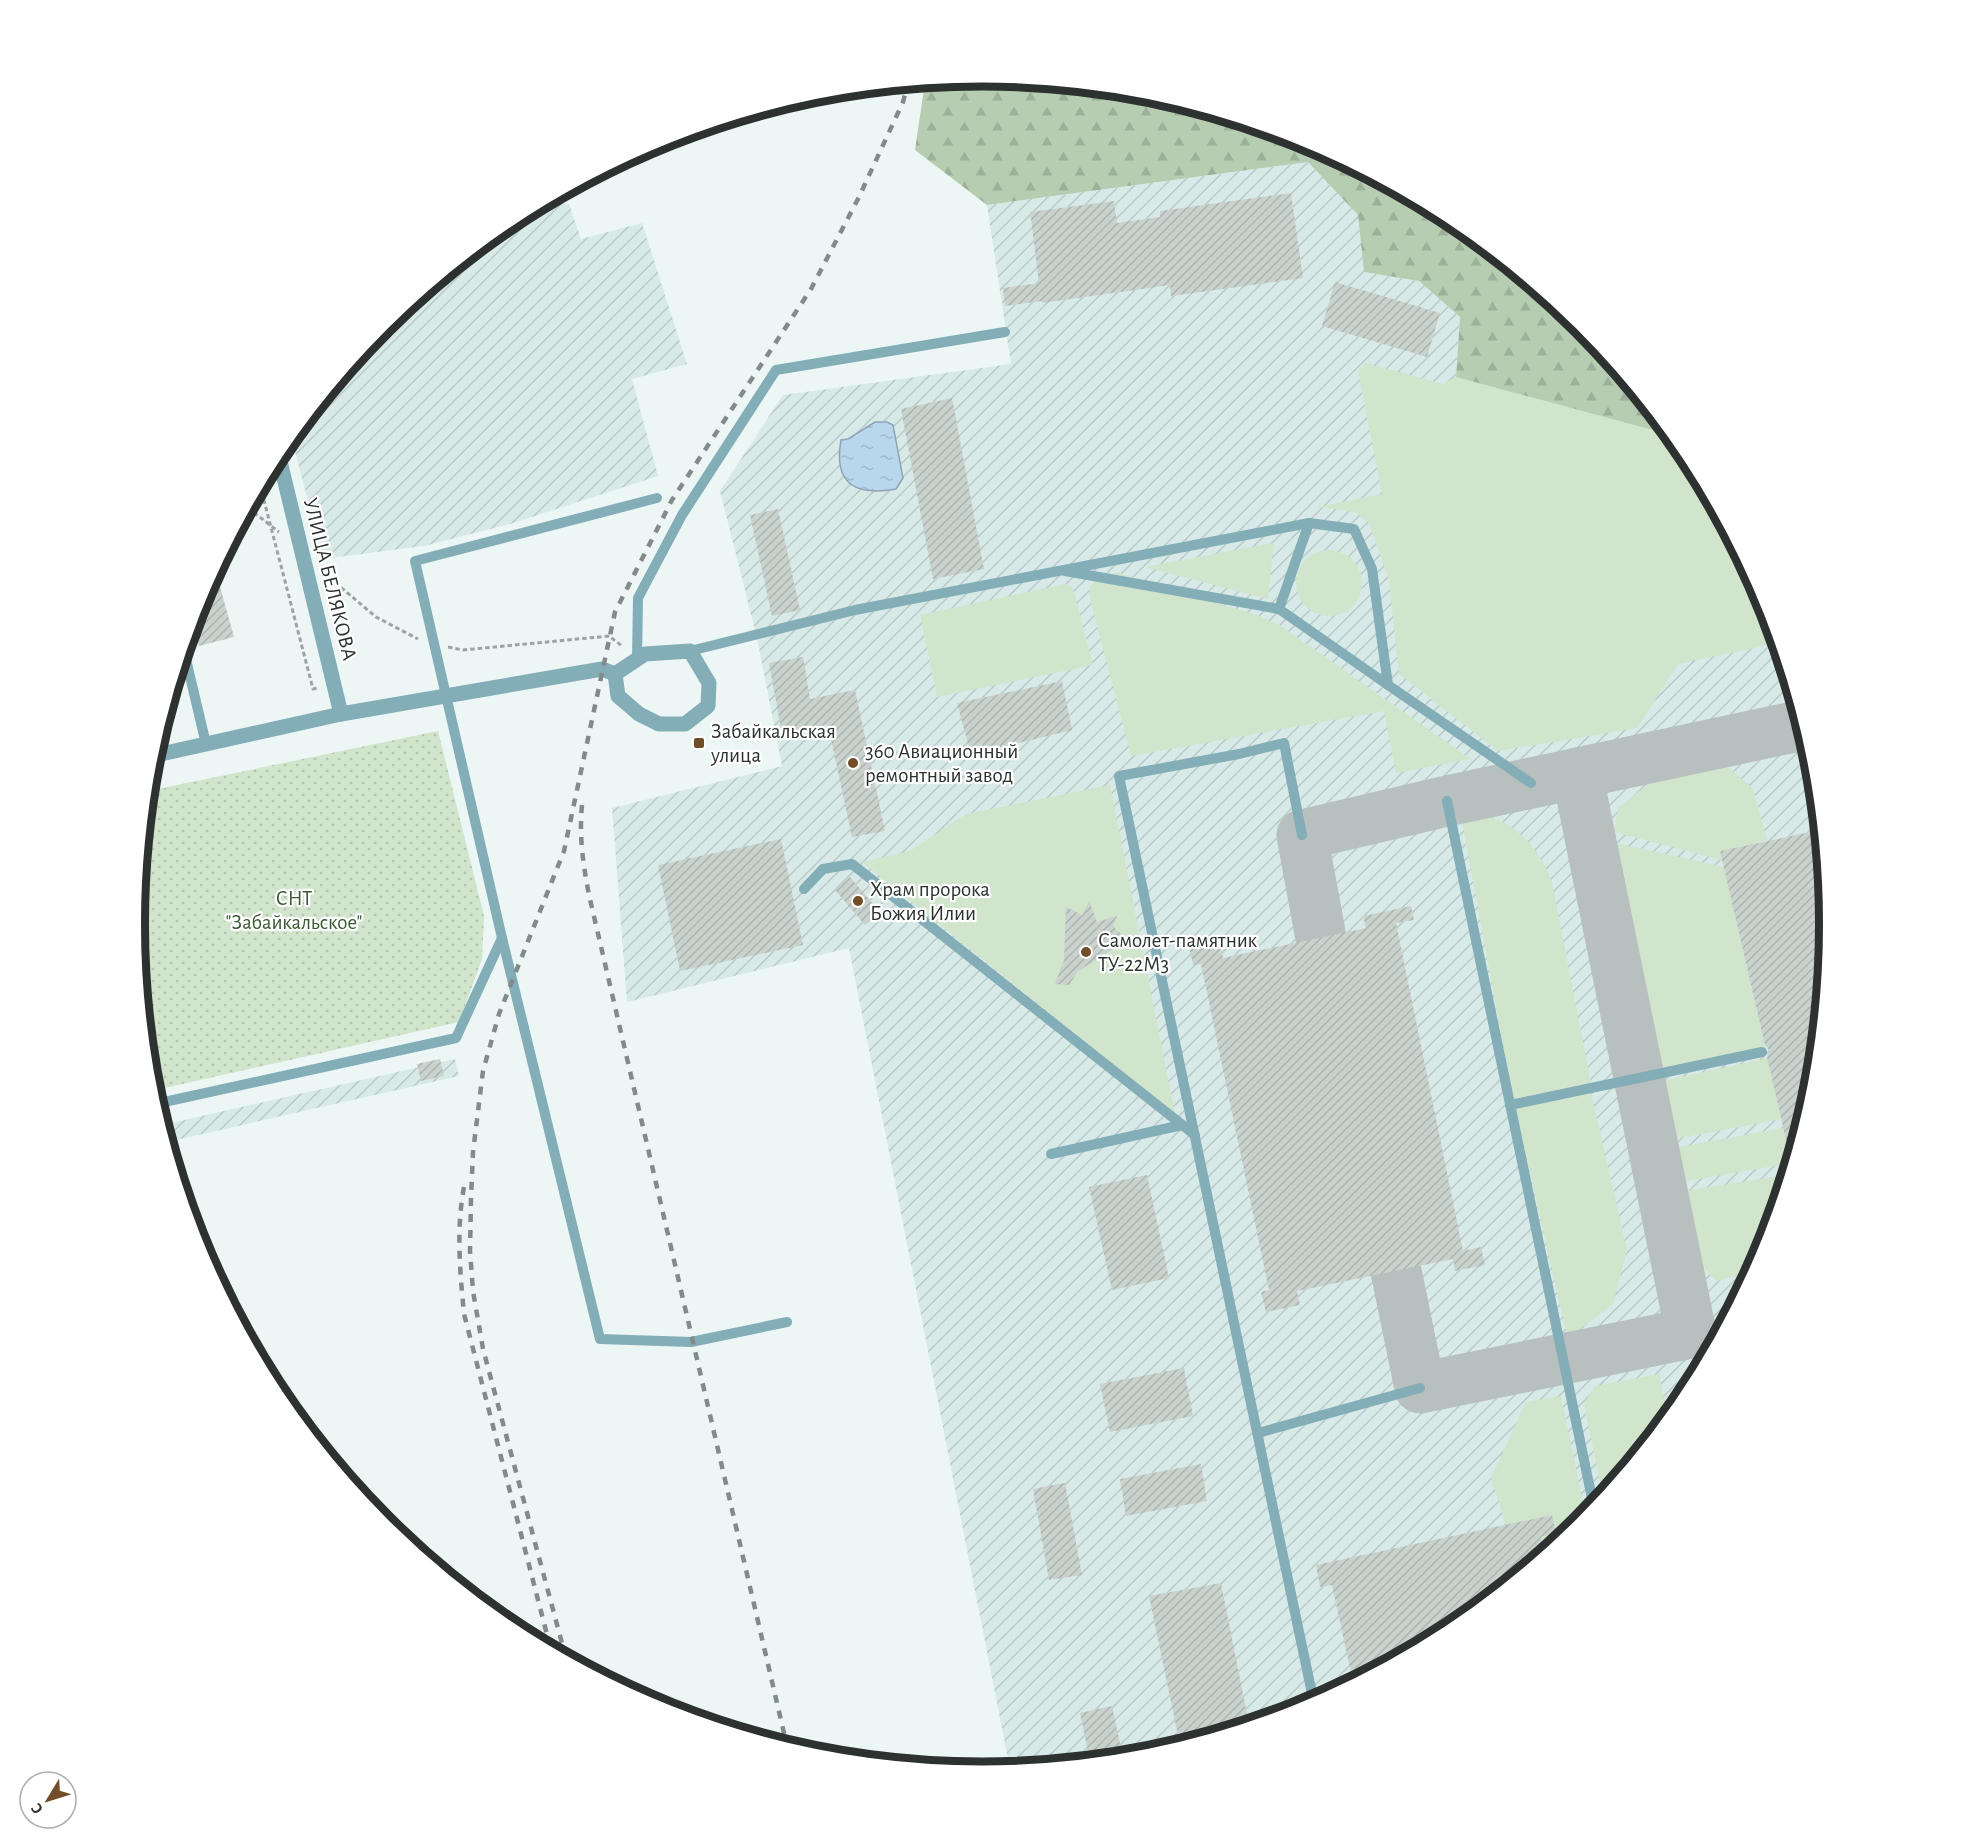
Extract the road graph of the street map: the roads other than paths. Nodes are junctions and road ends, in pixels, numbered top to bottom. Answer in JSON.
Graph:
{"nodes":[{"id":1,"x":1005,"y":332,"type":"dead end"},
{"id":2,"x":281,"y":467,"type":"edge"},
{"id":3,"x":657,"y":498,"type":"dead end"},
{"id":4,"x":1309,"y":523,"type":"junction"},
{"id":5,"x":1058,"y":570,"type":"junction"},
{"id":6,"x":1279,"y":609,"type":"junction"},
{"id":7,"x":690,"y":651,"type":"junction"},
{"id":8,"x":637,"y":659,"type":"junction"},
{"id":9,"x":187,"y":663,"type":"edge"},
{"id":10,"x":615,"y":674,"type":"junction"},
{"id":11,"x":1388,"y":685,"type":"junction"},
{"id":12,"x":446,"y":696,"type":"junction"},
{"id":13,"x":341,"y":714,"type":"junction"},
{"id":14,"x":206,"y":744,"type":"junction"},
{"id":15,"x":163,"y":754,"type":"edge"},
{"id":16,"x":1531,"y":783,"type":"dead end"},
{"id":17,"x":1447,"y":801,"type":"dead end"},
{"id":18,"x":1302,"y":835,"type":"dead end"},
{"id":19,"x":804,"y":889,"type":"dead end"},
{"id":20,"x":502,"y":938,"type":"junction"},
{"id":21,"x":1762,"y":1052,"type":"dead end"},
{"id":22,"x":165,"y":1102,"type":"edge"},
{"id":23,"x":1510,"y":1105,"type":"junction"},
{"id":24,"x":1182,"y":1125,"type":"junction"},
{"id":25,"x":1195,"y":1135,"type":"junction"},
{"id":26,"x":1051,"y":1154,"type":"dead end"},
{"id":27,"x":787,"y":1322,"type":"dead end"},
{"id":28,"x":1420,"y":1388,"type":"dead end"},
{"id":29,"x":1258,"y":1433,"type":"junction"},
{"id":30,"x":1592,"y":1497,"type":"edge"},
{"id":31,"x":1312,"y":1693,"type":"edge"}],
"edges":[{"from":1,"to":8,"type":"lane"},
{"from":2,"to":13,"type":"street","name":"УЛИЦА БЕЛЯКОВА"},
{"from":3,"to":12,"type":"lane"},
{"from":4,"to":5,"type":"lane"},
{"from":4,"to":6,"type":"lane"},
{"from":4,"to":11,"type":"lane"},
{"from":5,"to":6,"type":"lane"},
{"from":5,"to":7,"type":"lane"},
{"from":6,"to":11,"type":"lane"},
{"from":7,"to":8,"type":"street"},
{"from":7,"to":10,"type":"street"},
{"from":8,"to":10,"type":"street"},
{"from":9,"to":14,"type":"lane"},
{"from":10,"to":12,"type":"street"},
{"from":11,"to":16,"type":"lane"},
{"from":12,"to":13,"type":"street"},
{"from":12,"to":20,"type":"lane"},
{"from":13,"to":14,"type":"street"},
{"from":14,"to":15,"type":"street"},
{"from":17,"to":23,"type":"lane"},
{"from":18,"to":25,"type":"lane"},
{"from":19,"to":24,"type":"lane"},
{"from":20,"to":22,"type":"lane"},
{"from":20,"to":27,"type":"lane"},
{"from":21,"to":23,"type":"lane"},
{"from":23,"to":30,"type":"lane"},
{"from":24,"to":25,"type":"lane"},
{"from":24,"to":26,"type":"lane"},
{"from":25,"to":29,"type":"lane"},
{"from":28,"to":29,"type":"lane"},
{"from":29,"to":31,"type":"lane"}]}
